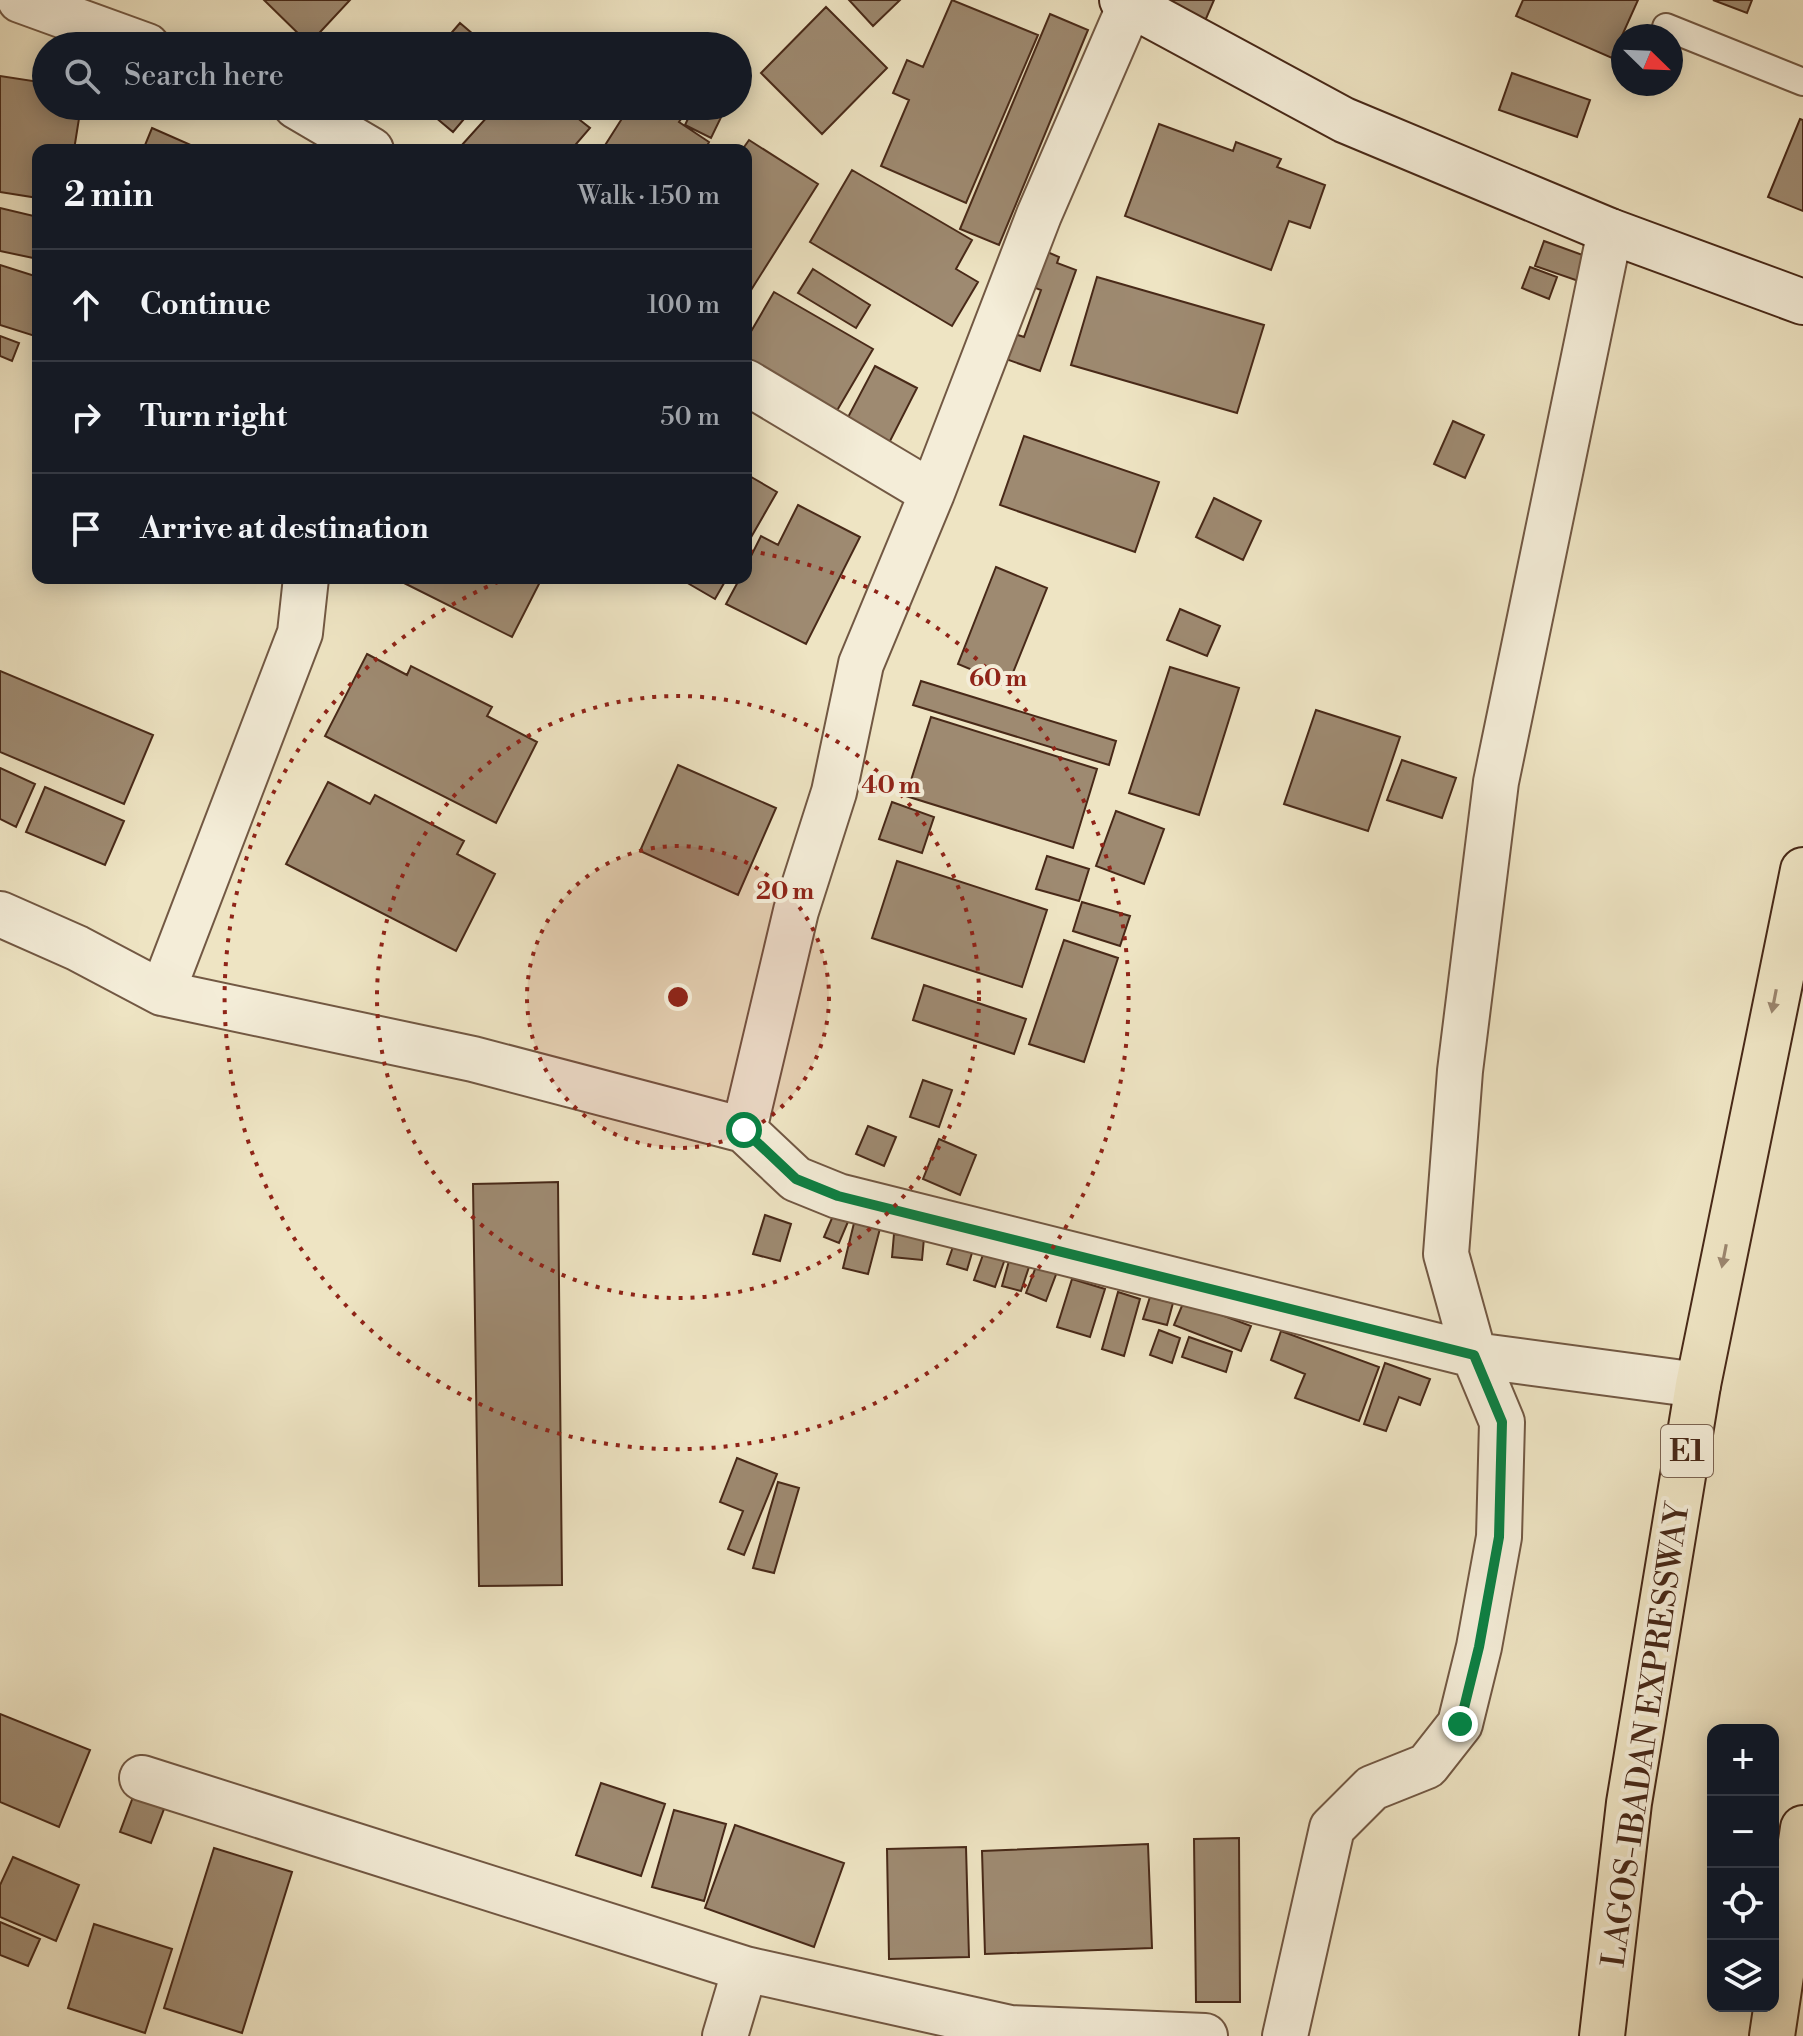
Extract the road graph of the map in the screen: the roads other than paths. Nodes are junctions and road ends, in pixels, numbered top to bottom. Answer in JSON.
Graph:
{"nodes":[{"id":1,"x":20,"y":0,"type":"edge"},
{"id":2,"x":1126,"y":2,"type":"edge"},
{"id":3,"x":108,"y":32,"type":"edge"},
{"id":4,"x":1683,"y":34,"type":"edge"},
{"id":5,"x":1803,"y":82,"type":"edge"},
{"id":6,"x":320,"y":120,"type":"edge"},
{"id":7,"x":361,"y":144,"type":"edge"},
{"id":8,"x":1610,"y":231,"type":"junction"},
{"id":9,"x":1803,"y":302,"type":"edge"},
{"id":10,"x":752,"y":386,"type":"edge"},
{"id":11,"x":932,"y":493,"type":"junction"},
{"id":12,"x":305,"y":584,"type":"edge"},
{"id":13,"x":1803,"y":870,"type":"edge"},
{"id":14,"x":0,"y":914,"type":"edge"},
{"id":15,"x":162,"y":993,"type":"junction"},
{"id":16,"x":744,"y":1130,"type":"junction"},
{"id":17,"x":1474,"y":1355,"type":"junction"},
{"id":18,"x":1698,"y":1385,"type":"junction"},
{"id":19,"x":142,"y":1778,"type":"dead end"},
{"id":20,"x":1803,"y":1828,"type":"edge"},
{"id":21,"x":745,"y":1969,"type":"junction"},
{"id":22,"x":725,"y":2036,"type":"edge"},
{"id":23,"x":1205,"y":2036,"type":"edge"},
{"id":24,"x":1285,"y":2036,"type":"edge"},
{"id":25,"x":1602,"y":2036,"type":"edge"},
{"id":26,"x":1772,"y":2036,"type":"edge"}],
"edges":[{"from":1,"to":3,"type":"street"},
{"from":2,"to":8,"type":"street"},
{"from":2,"to":11,"type":"street"},
{"from":4,"to":5,"type":"lane"},
{"from":6,"to":7,"type":"street"},
{"from":8,"to":9,"type":"street"},
{"from":8,"to":17,"type":"street"},
{"from":10,"to":11,"type":"street"},
{"from":11,"to":16,"type":"street"},
{"from":12,"to":15,"type":"street"},
{"from":13,"to":18,"type":"highway","name":"LAGOS-IBADAN EXPRESSWAY","number":"E1","one_way":true},
{"from":14,"to":15,"type":"street"},
{"from":15,"to":16,"type":"street"},
{"from":16,"to":17,"type":"street"},
{"from":17,"to":18,"type":"street"},
{"from":17,"to":24,"type":"street"},
{"from":18,"to":25,"type":"highway","name":"LAGOS-IBADAN EXPRESSWAY","number":"E1"},
{"from":19,"to":21,"type":"street"},
{"from":20,"to":26,"type":"highway"},
{"from":21,"to":22,"type":"street"},
{"from":21,"to":23,"type":"street"}]}
